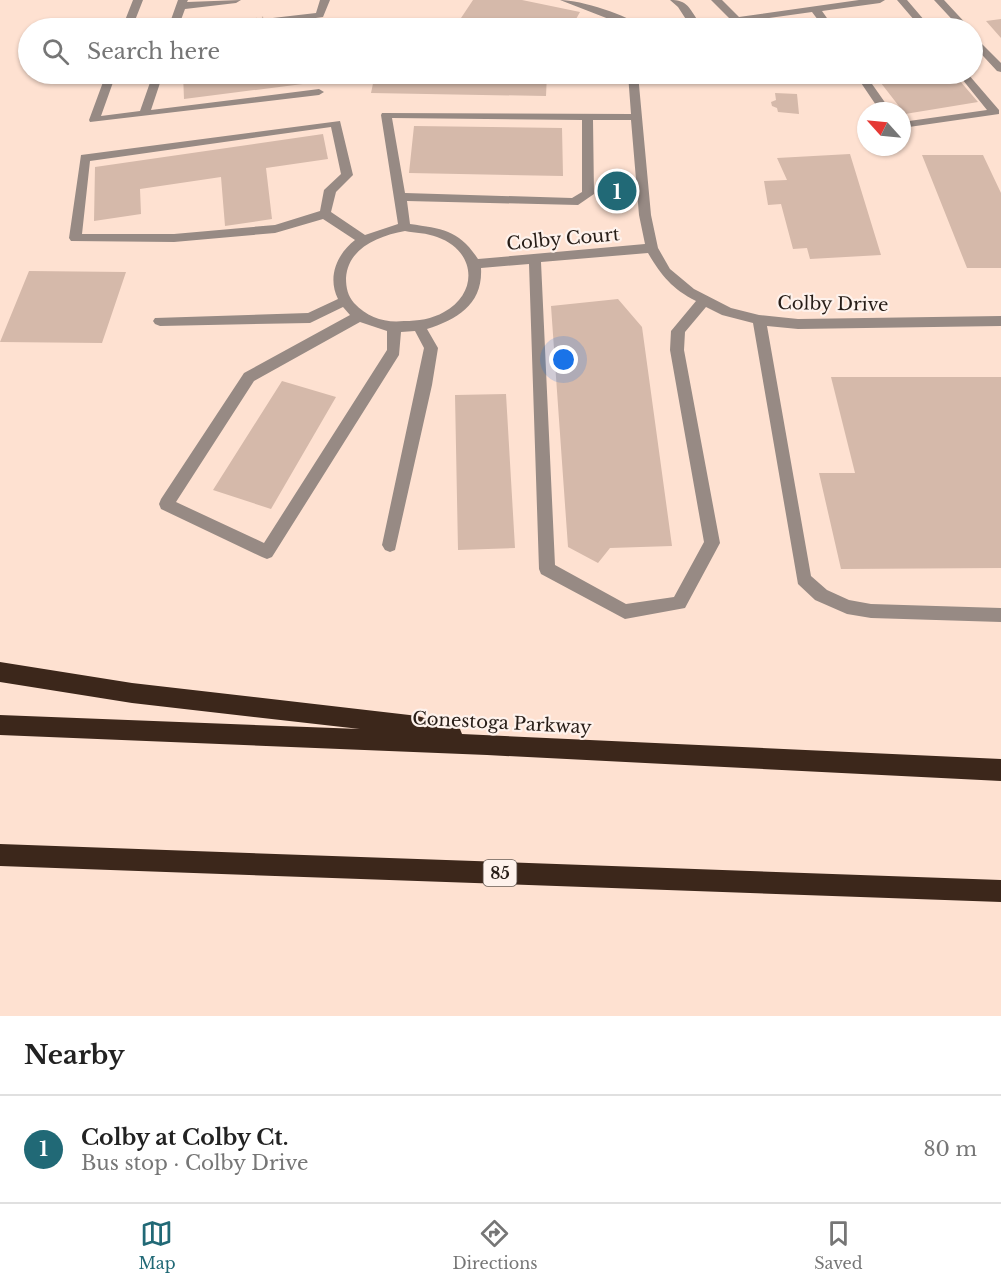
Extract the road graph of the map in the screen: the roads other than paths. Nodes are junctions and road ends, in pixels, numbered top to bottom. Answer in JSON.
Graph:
{"nodes":[{"id":1,"x":138,"y":0,"type":"edge"},
{"id":2,"x":236,"y":0,"type":"edge"},
{"id":3,"x":325,"y":0,"type":"edge"},
{"id":4,"x":565,"y":0,"type":"edge"},
{"id":5,"x":675,"y":0,"type":"edge"},
{"id":6,"x":716,"y":0,"type":"edge"},
{"id":7,"x":880,"y":0,"type":"edge"},
{"id":8,"x":902,"y":0,"type":"edge"},
{"id":9,"x":939,"y":0,"type":"edge"},
{"id":10,"x":182,"y":3,"type":"edge"},
{"id":11,"x":815,"y":9,"type":"junction"},
{"id":12,"x":132,"y":18,"type":"edge"},
{"id":13,"x":177,"y":18,"type":"edge"},
{"id":14,"x":296,"y":18,"type":"edge"},
{"id":15,"x":615,"y":18,"type":"edge"},
{"id":16,"x":691,"y":18,"type":"edge"},
{"id":17,"x":735,"y":18,"type":"edge"},
{"id":18,"x":751,"y":18,"type":"edge"},
{"id":19,"x":822,"y":18,"type":"edge"},
{"id":20,"x":917,"y":18,"type":"edge"},
{"id":21,"x":955,"y":18,"type":"edge"},
{"id":22,"x":983,"y":49,"type":"edge"},
{"id":23,"x":1001,"y":69,"type":"edge"},
{"id":24,"x":107,"y":84,"type":"edge"},
{"id":25,"x":154,"y":84,"type":"edge"},
{"id":26,"x":634,"y":84,"type":"edge"},
{"id":27,"x":867,"y":84,"type":"edge"},
{"id":28,"x":971,"y":84,"type":"edge"},
{"id":29,"x":320,"y":92,"type":"dead end"},
{"id":30,"x":880,"y":102,"type":"edge"},
{"id":31,"x":144,"y":114,"type":"junction"},
{"id":32,"x":587,"y":116,"type":"junction"},
{"id":33,"x":636,"y":117,"type":"junction"},
{"id":34,"x":911,"y":123,"type":"edge"},
{"id":35,"x":400,"y":197,"type":"junction"},
{"id":36,"x":325,"y":214,"type":"junction"},
{"id":37,"x":405,"y":227,"type":"junction"},
{"id":38,"x":364,"y":240,"type":"junction"},
{"id":39,"x":652,"y":248,"type":"junction"},
{"id":40,"x":535,"y":259,"type":"junction"},
{"id":41,"x":476,"y":264,"type":"junction"},
{"id":42,"x":705,"y":300,"type":"junction"},
{"id":43,"x":344,"y":301,"type":"junction"},
{"id":44,"x":360,"y":316,"type":"junction"},
{"id":45,"x":759,"y":320,"type":"junction"},
{"id":46,"x":160,"y":321,"type":"dead end"},
{"id":47,"x":1001,"y":321,"type":"edge"},
{"id":48,"x":419,"y":326,"type":"junction"},
{"id":49,"x":394,"y":327,"type":"junction"},
{"id":50,"x":390,"y":545,"type":"dead end"},
{"id":51,"x":1001,"y":615,"type":"edge"},
{"id":52,"x":0,"y":672,"type":"edge"},
{"id":53,"x":0,"y":725,"type":"edge"},
{"id":54,"x":487,"y":745,"type":"junction"},
{"id":55,"x":1001,"y":770,"type":"edge"},
{"id":56,"x":0,"y":855,"type":"edge"},
{"id":57,"x":1001,"y":891,"type":"edge"}],
"edges":[{"from":1,"to":12,"type":"street"},
{"from":2,"to":10,"type":"street"},
{"from":3,"to":14,"type":"street"},
{"from":4,"to":15,"type":"street"},
{"from":5,"to":16,"type":"street"},
{"from":6,"to":17,"type":"street"},
{"from":7,"to":11,"type":"street"},
{"from":8,"to":20,"type":"street"},
{"from":9,"to":21,"type":"street"},
{"from":10,"to":13,"type":"street"},
{"from":11,"to":18,"type":"street"},
{"from":11,"to":19,"type":"street"},
{"from":22,"to":23,"type":"street"},
{"from":24,"to":31,"type":"street"},
{"from":25,"to":31,"type":"street"},
{"from":26,"to":33,"type":"street","name":"Colby Drive"},
{"from":27,"to":30,"type":"street"},
{"from":28,"to":34,"type":"street"},
{"from":29,"to":31,"type":"street"},
{"from":32,"to":33,"type":"street"},
{"from":32,"to":35,"type":"street"},
{"from":32,"to":35,"type":"street"},
{"from":33,"to":39,"type":"street","name":"Colby Drive"},
{"from":35,"to":37,"type":"street"},
{"from":36,"to":36,"type":"street"},
{"from":36,"to":38,"type":"street"},
{"from":37,"to":38,"type":"street"},
{"from":37,"to":41,"type":"street"},
{"from":38,"to":43,"type":"street"},
{"from":39,"to":40,"type":"street","name":"Colby Court"},
{"from":39,"to":42,"type":"street","name":"Colby Drive"},
{"from":40,"to":41,"type":"street","name":"Colby Court"},
{"from":40,"to":42,"type":"street"},
{"from":41,"to":48,"type":"street"},
{"from":42,"to":45,"type":"street","name":"Colby Drive"},
{"from":43,"to":44,"type":"street"},
{"from":43,"to":46,"type":"street"},
{"from":44,"to":49,"type":"street"},
{"from":44,"to":49,"type":"street"},
{"from":45,"to":47,"type":"street","name":"Colby Drive"},
{"from":45,"to":51,"type":"street"},
{"from":48,"to":49,"type":"street"},
{"from":48,"to":50,"type":"street"},
{"from":52,"to":54,"type":"highway"},
{"from":53,"to":54,"type":"highway","name":"Conestoga Parkway"},
{"from":54,"to":55,"type":"highway","name":"Conestoga Parkway"},
{"from":56,"to":57,"type":"highway","number":"85"}]}
